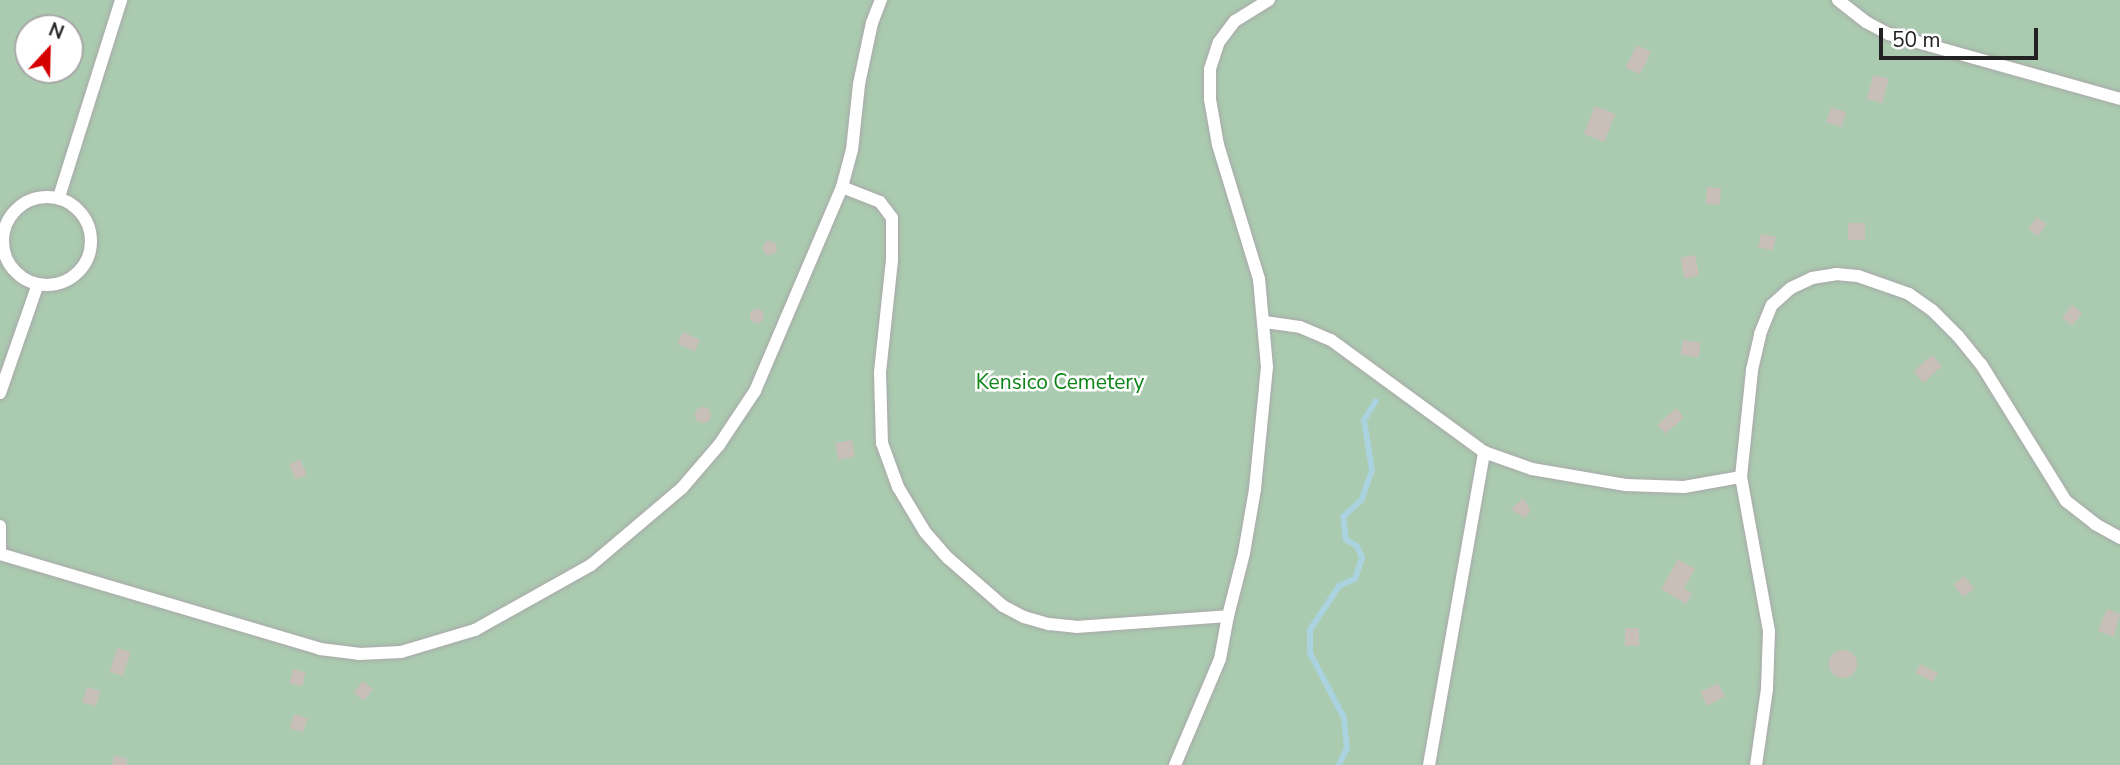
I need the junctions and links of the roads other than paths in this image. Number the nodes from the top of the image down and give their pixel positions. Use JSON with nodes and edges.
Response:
{"nodes":[{"id":1,"x":121,"y":0,"type":"edge"},
{"id":2,"x":881,"y":0,"type":"edge"},
{"id":3,"x":1269,"y":0,"type":"edge"},
{"id":4,"x":1838,"y":0,"type":"edge"},
{"id":5,"x":2120,"y":99,"type":"edge"},
{"id":6,"x":842,"y":187,"type":"junction"},
{"id":7,"x":59,"y":197,"type":"junction"},
{"id":8,"x":38,"y":284,"type":"junction"},
{"id":9,"x":1265,"y":322,"type":"junction"},
{"id":10,"x":0,"y":393,"type":"edge"},
{"id":11,"x":1484,"y":452,"type":"junction"},
{"id":12,"x":1741,"y":477,"type":"junction"},
{"id":13,"x":0,"y":526,"type":"edge"},
{"id":14,"x":2120,"y":538,"type":"edge"},
{"id":15,"x":0,"y":552,"type":"edge"},
{"id":16,"x":1228,"y":616,"type":"junction"},
{"id":17,"x":1175,"y":765,"type":"edge"},
{"id":18,"x":1429,"y":765,"type":"edge"},
{"id":19,"x":1756,"y":765,"type":"edge"}],
"edges":[{"from":1,"to":7,"type":"lane"},
{"from":2,"to":6,"type":"lane"},
{"from":3,"to":9,"type":"lane"},
{"from":4,"to":5,"type":"lane"},
{"from":6,"to":15,"type":"lane"},
{"from":6,"to":16,"type":"lane"},
{"from":7,"to":8,"type":"lane"},
{"from":7,"to":8,"type":"lane"},
{"from":8,"to":10,"type":"lane"},
{"from":9,"to":11,"type":"lane"},
{"from":9,"to":16,"type":"lane"},
{"from":11,"to":12,"type":"lane"},
{"from":11,"to":18,"type":"lane"},
{"from":12,"to":14,"type":"lane"},
{"from":12,"to":19,"type":"lane"},
{"from":13,"to":15,"type":"lane"},
{"from":16,"to":17,"type":"lane"}]}
